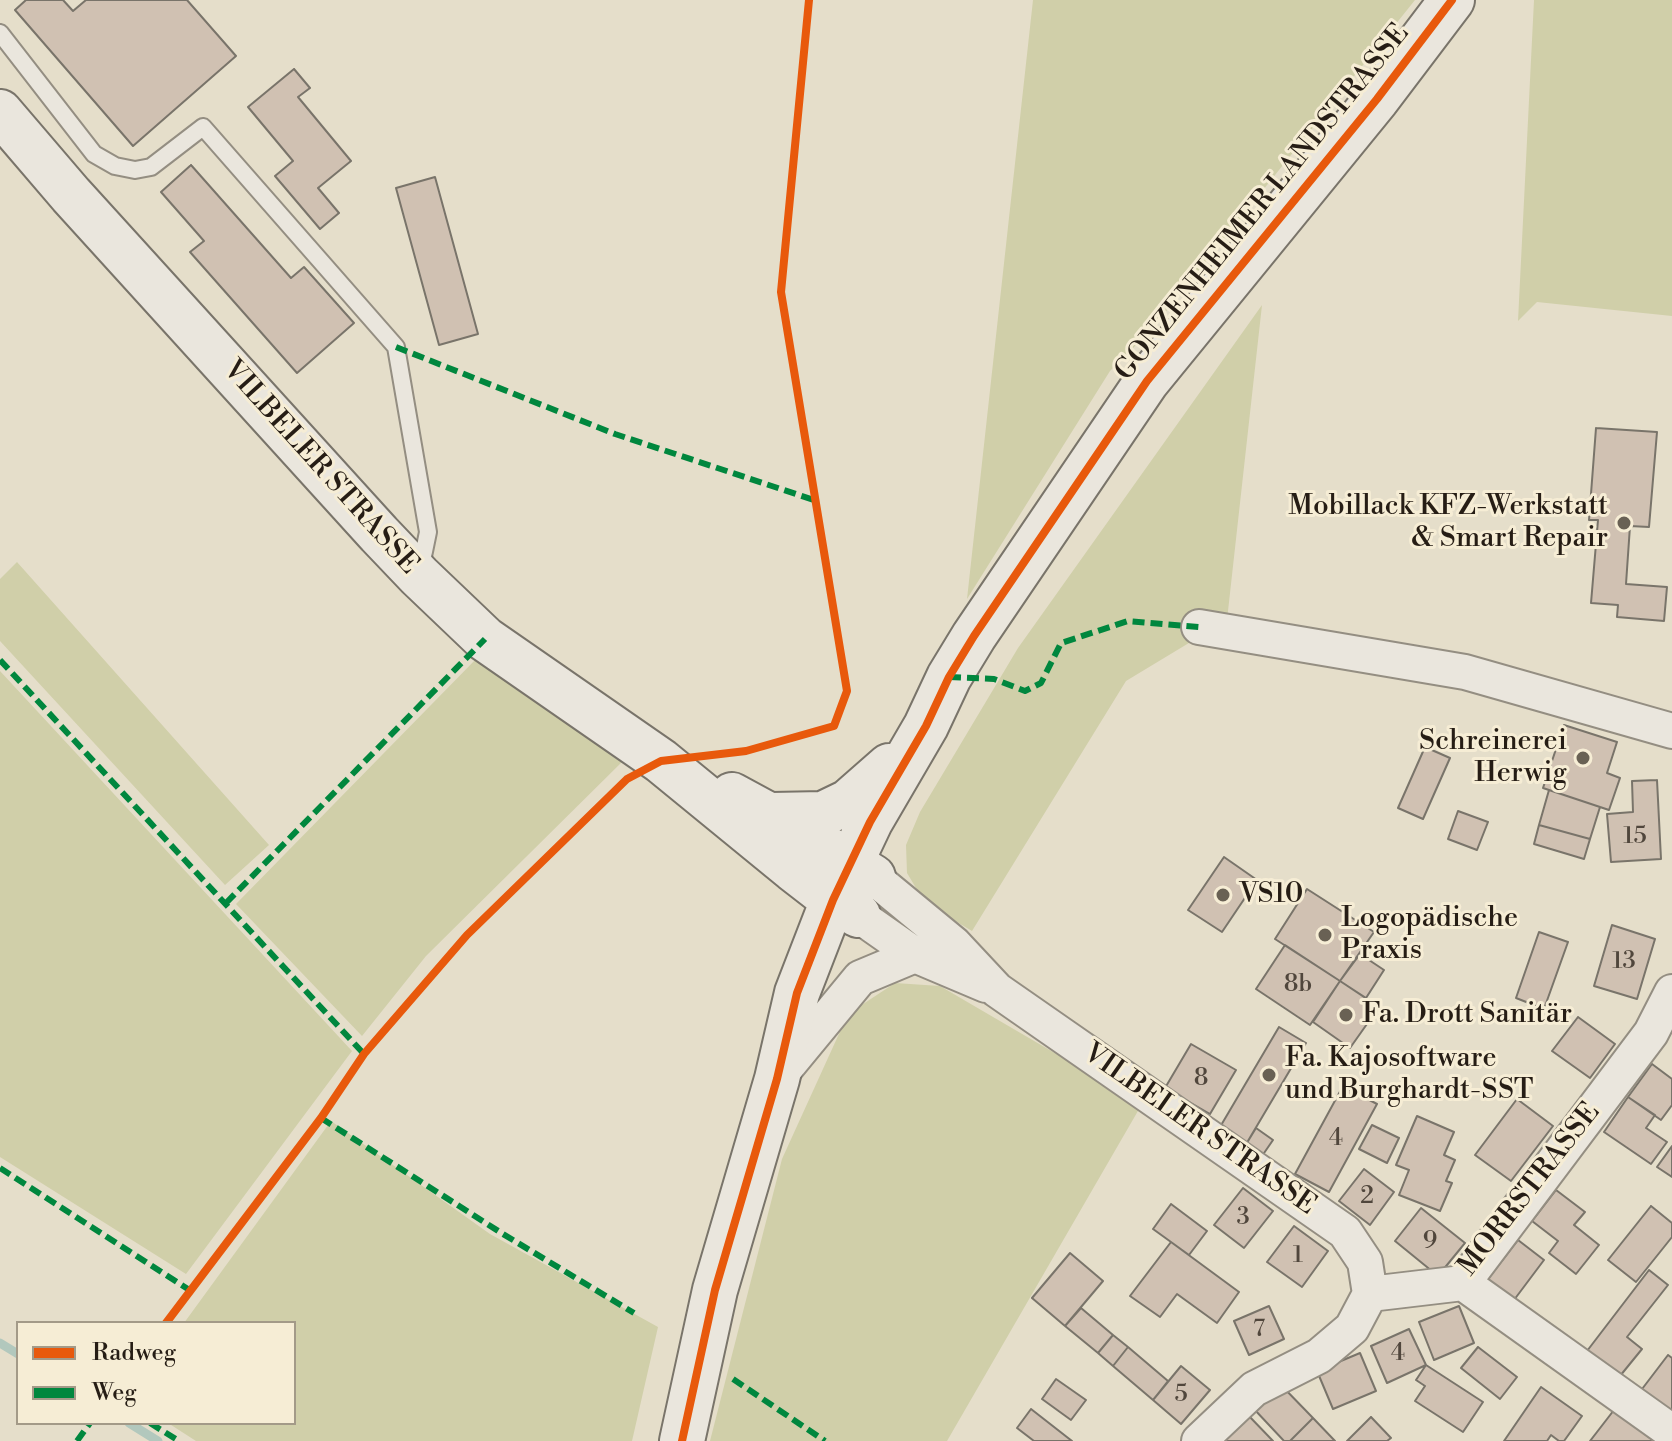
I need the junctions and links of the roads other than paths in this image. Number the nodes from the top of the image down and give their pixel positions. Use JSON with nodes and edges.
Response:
{"nodes":[{"id":1,"x":1452,"y":0,"type":"edge"},
{"id":2,"x":0,"y":33,"type":"edge"},
{"id":3,"x":0,"y":112,"type":"edge"},
{"id":4,"x":419,"y":576,"type":"junction"},
{"id":5,"x":1199,"y":627,"type":"dead end"},
{"id":6,"x":926,"y":726,"type":"junction"},
{"id":7,"x":1672,"y":731,"type":"edge"},
{"id":8,"x":681,"y":778,"type":"junction"},
{"id":9,"x":772,"y":815,"type":"junction"},
{"id":10,"x":854,"y":889,"type":"junction"},
{"id":11,"x":915,"y":955,"type":"junction"},
{"id":12,"x":997,"y":990,"type":"junction"},
{"id":13,"x":1672,"y":992,"type":"edge"},
{"id":14,"x":1662,"y":1041,"type":"edge"},
{"id":15,"x":777,"y":1079,"type":"junction"},
{"id":16,"x":1463,"y":1283,"type":"junction"},
{"id":17,"x":1370,"y":1294,"type":"junction"},
{"id":18,"x":1672,"y":1432,"type":"edge"},
{"id":19,"x":682,"y":1441,"type":"edge"},
{"id":20,"x":1199,"y":1441,"type":"edge"}],
"edges":[{"from":1,"to":6,"type":"street","name":"GONZENHEIMER LANDSTRASSE"},
{"from":2,"to":4,"type":"lane"},
{"from":3,"to":4,"type":"street","name":"VILBELER STRASSE"},
{"from":4,"to":8,"type":"street","name":"VILBELER STRASSE"},
{"from":5,"to":7,"type":"street"},
{"from":6,"to":9,"type":"street"},
{"from":6,"to":10,"type":"street","name":"GONZENHEIMER LANDSTRASSE"},
{"from":8,"to":9,"type":"street","name":"VILBELER STRASSE"},
{"from":8,"to":10,"type":"street","name":"VILBELER STRASSE"},
{"from":9,"to":10,"type":"street","name":"VILBELER STRASSE"},
{"from":10,"to":11,"type":"street","name":"VILBELER STRASSE"},
{"from":10,"to":12,"type":"street","name":"VILBELER STRASSE"},
{"from":10,"to":15,"type":"street","name":"GONZENHEIMER LANDSTRASSE"},
{"from":11,"to":12,"type":"street","name":"VILBELER STRASSE"},
{"from":11,"to":15,"type":"street"},
{"from":12,"to":17,"type":"street","name":"VILBELER STRASSE"},
{"from":13,"to":14,"type":"street","name":"MORRSTRASSE"},
{"from":14,"to":16,"type":"street","name":"MORRSTRASSE"},
{"from":15,"to":19,"type":"street","name":"GONZENHEIMER LANDSTRASSE"},
{"from":16,"to":17,"type":"street","name":"MORRSTRASSE"},
{"from":16,"to":18,"type":"street"},
{"from":17,"to":20,"type":"street"}]}
